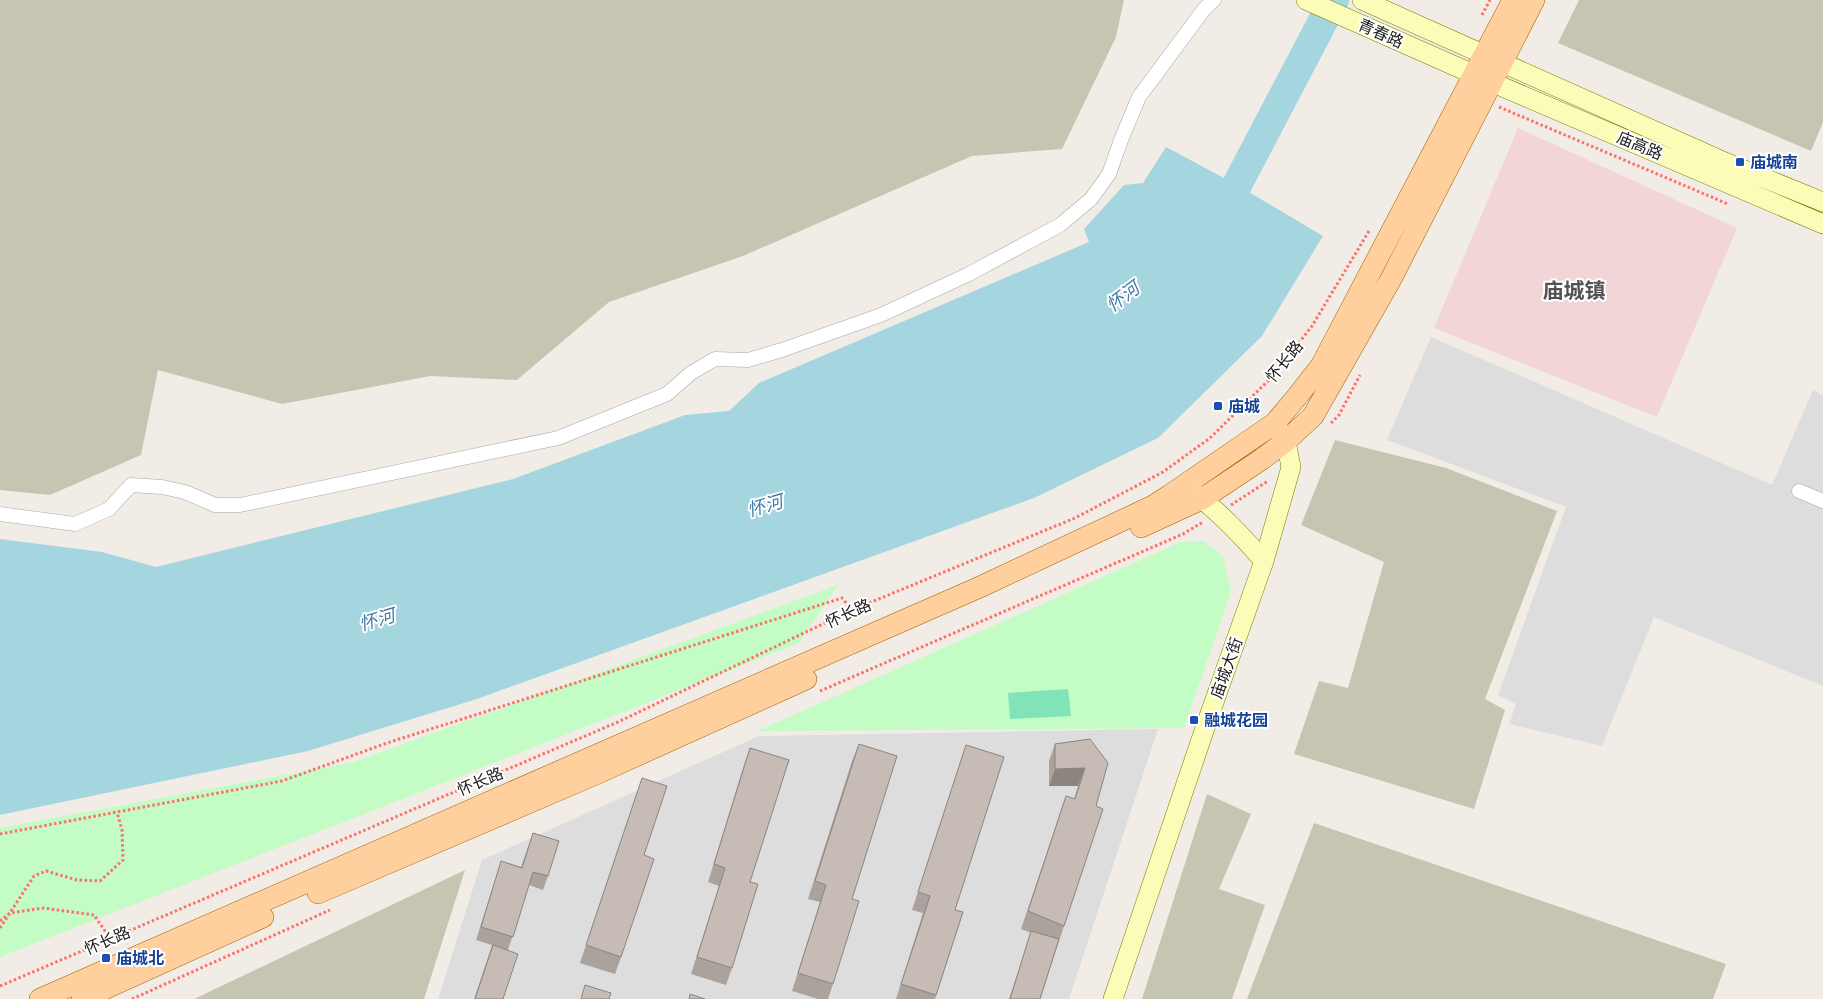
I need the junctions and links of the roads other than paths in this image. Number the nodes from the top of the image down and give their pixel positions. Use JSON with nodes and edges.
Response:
{"nodes":[{"id":1,"x":1214,"y":0,"type":"edge"},
{"id":2,"x":1306,"y":0,"type":"edge"},
{"id":3,"x":1362,"y":0,"type":"edge"},
{"id":4,"x":1513,"y":0,"type":"edge"},
{"id":5,"x":1534,"y":0,"type":"edge"},
{"id":6,"x":1466,"y":47,"type":"joint"},
{"id":7,"x":1493,"y":60,"type":"junction"},
{"id":8,"x":1474,"y":74,"type":"junction"},
{"id":9,"x":1823,"y":202,"type":"edge"},
{"id":10,"x":1823,"y":224,"type":"edge"},
{"id":11,"x":1275,"y":423,"type":"junction"},
{"id":12,"x":1286,"y":441,"type":"junction"},
{"id":13,"x":1184,"y":486,"type":"junction"},
{"id":14,"x":1799,"y":492,"type":"dead end"},
{"id":15,"x":1202,"y":499,"type":"junction"},
{"id":16,"x":1823,"y":501,"type":"edge"},
{"id":17,"x":0,"y":514,"type":"edge"},
{"id":18,"x":1264,"y":560,"type":"junction"},
{"id":19,"x":40,"y":999,"type":"edge"},
{"id":20,"x":82,"y":999,"type":"edge"},
{"id":21,"x":1113,"y":999,"type":"edge"}],
"edges":[{"from":1,"to":17,"type":"street"},
{"from":2,"to":8,"type":"main road","name":"青春路"},
{"from":3,"to":6,"type":"main road","name":"青春路"},
{"from":4,"to":7,"type":"main road","name":"怀长路"},
{"from":5,"to":7,"type":"main road","name":"怀长路"},
{"from":6,"to":7,"type":"main road","name":"庙高路"},
{"from":7,"to":8,"type":"main road","name":"怀长路"},
{"from":7,"to":9,"type":"main road","name":"庙高路"},
{"from":8,"to":10,"type":"main road","name":"庙高路"},
{"from":8,"to":11,"type":"main road","name":"怀长路"},
{"from":8,"to":12,"type":"main road","name":"怀长路"},
{"from":11,"to":12,"type":"main road","name":"庙城大街"},
{"from":11,"to":13,"type":"main road","name":"怀长路"},
{"from":12,"to":15,"type":"main road","name":"怀长路"},
{"from":12,"to":18,"type":"main road","name":"庙城大街"},
{"from":13,"to":15,"type":"main road"},
{"from":13,"to":19,"type":"main road","name":"怀长路"},
{"from":14,"to":16,"type":"street"},
{"from":15,"to":18,"type":"main road"},
{"from":15,"to":20,"type":"main road","name":"怀长路"},
{"from":18,"to":21,"type":"main road","name":"庙城大街"}]}
